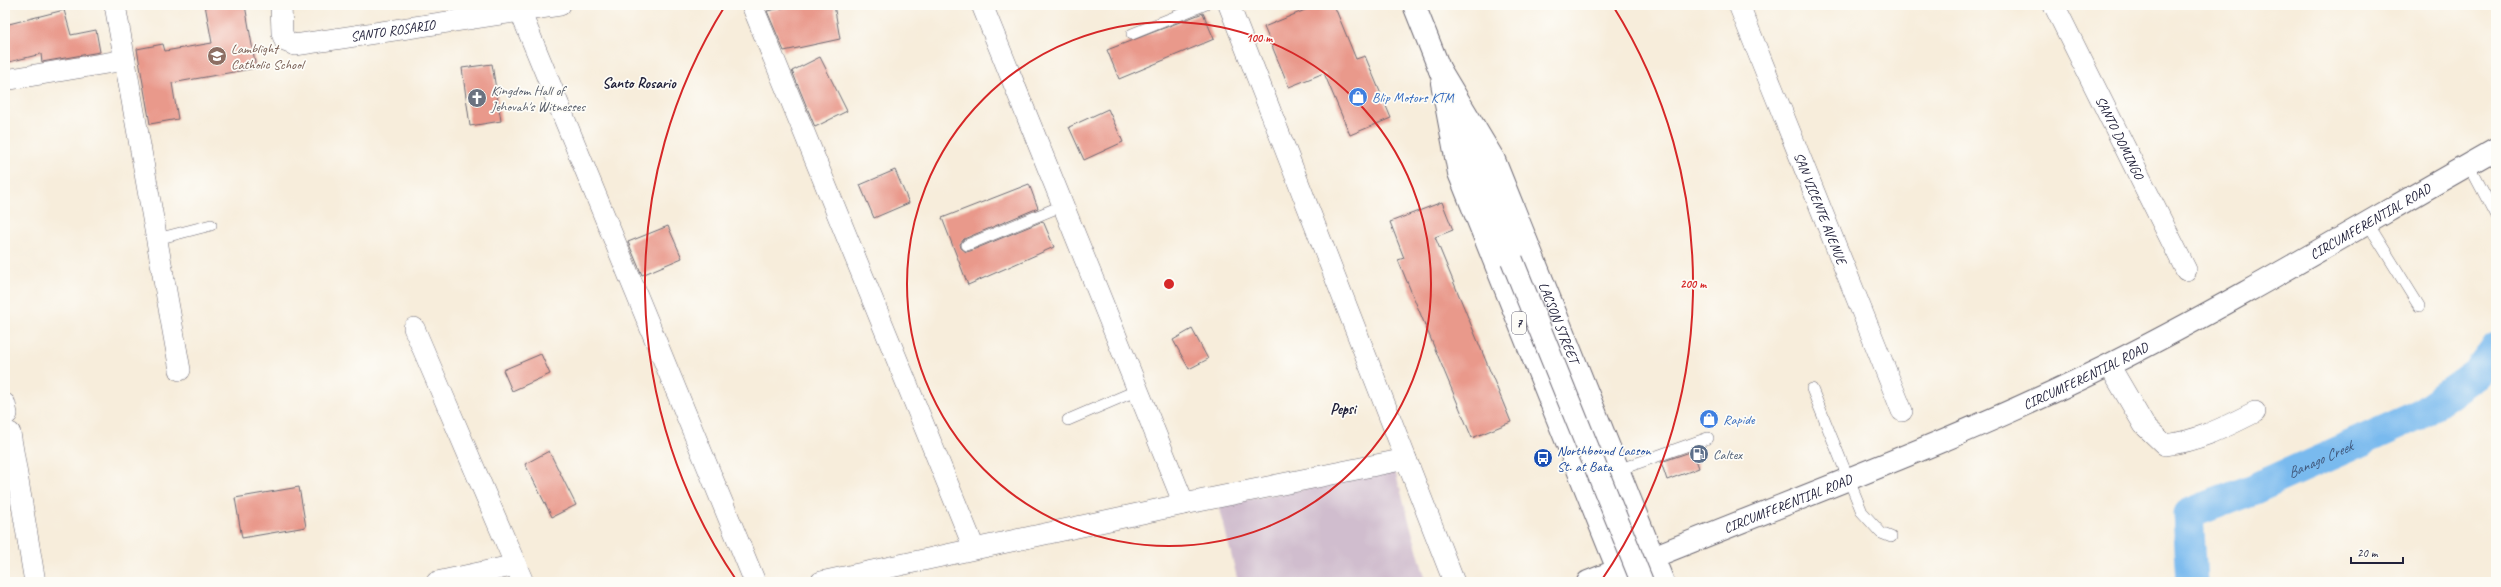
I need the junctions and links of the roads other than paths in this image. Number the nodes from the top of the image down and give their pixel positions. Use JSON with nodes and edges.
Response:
{"nodes":[{"id":1,"x":115,"y":5,"type":"edge"},
{"id":2,"x":281,"y":5,"type":"edge"},
{"id":3,"x":560,"y":5,"type":"edge"},
{"id":4,"x":752,"y":5,"type":"edge"},
{"id":5,"x":982,"y":5,"type":"edge"},
{"id":6,"x":1204,"y":5,"type":"edge"},
{"id":7,"x":1229,"y":5,"type":"edge"},
{"id":8,"x":1414,"y":5,"type":"edge"},
{"id":9,"x":1739,"y":5,"type":"edge"},
{"id":10,"x":2054,"y":5,"type":"edge"},
{"id":11,"x":520,"y":11,"type":"junction"},
{"id":12,"x":1132,"y":34,"type":"dead end"},
{"id":13,"x":125,"y":60,"type":"junction"},
{"id":14,"x":1440,"y":70,"type":"junction"},
{"id":15,"x":5,"y":80,"type":"edge"},
{"id":16,"x":2496,"y":149,"type":"edge"},
{"id":17,"x":2468,"y":165,"type":"junction"},
{"id":18,"x":1064,"y":205,"type":"junction"},
{"id":19,"x":2496,"y":216,"type":"edge"},
{"id":20,"x":2367,"y":222,"type":"junction"},
{"id":21,"x":211,"y":225,"type":"dead end"},
{"id":22,"x":157,"y":239,"type":"junction"},
{"id":23,"x":968,"y":245,"type":"dead end"},
{"id":24,"x":2186,"y":270,"type":"dead end"},
{"id":25,"x":2419,"y":306,"type":"dead end"},
{"id":26,"x":414,"y":328,"type":"dead end"},
{"id":27,"x":2109,"y":365,"type":"junction"},
{"id":28,"x":180,"y":370,"type":"dead end"},
{"id":29,"x":1812,"y":389,"type":"dead end"},
{"id":30,"x":1138,"y":390,"type":"junction"},
{"id":31,"x":1902,"y":411,"type":"dead end"},
{"id":32,"x":2255,"y":412,"type":"dead end"},
{"id":33,"x":7,"y":417,"type":"edge"},
{"id":34,"x":1068,"y":420,"type":"dead end"},
{"id":35,"x":1708,"y":438,"type":"dead end"},
{"id":36,"x":1406,"y":459,"type":"junction"},
{"id":37,"x":1618,"y":470,"type":"junction"},
{"id":38,"x":1847,"y":478,"type":"junction"},
{"id":39,"x":1184,"y":504,"type":"junction"},
{"id":40,"x":1891,"y":537,"type":"dead end"},
{"id":41,"x":974,"y":548,"type":"junction"},
{"id":42,"x":1653,"y":557,"type":"junction"},
{"id":43,"x":519,"y":574,"type":"edge"},
{"id":44,"x":1620,"y":576,"type":"edge"},
{"id":45,"x":35,"y":582,"type":"edge"},
{"id":46,"x":437,"y":582,"type":"edge"},
{"id":47,"x":754,"y":582,"type":"edge"},
{"id":48,"x":821,"y":582,"type":"edge"},
{"id":49,"x":1454,"y":582,"type":"edge"},
{"id":50,"x":1588,"y":582,"type":"edge"},
{"id":51,"x":1642,"y":582,"type":"edge"},
{"id":52,"x":1663,"y":582,"type":"edge"}],
"edges":[{"from":1,"to":13,"type":"street"},
{"from":2,"to":11,"type":"street","name":"SANTO ROSARIO"},
{"from":3,"to":11,"type":"street","name":"SANTO ROSARIO"},
{"from":4,"to":41,"type":"street"},
{"from":5,"to":18,"type":"street"},
{"from":6,"to":12,"type":"lane"},
{"from":7,"to":36,"type":"street"},
{"from":8,"to":14,"type":"main road","name":"LACSON STREET","number":"7"},
{"from":9,"to":31,"type":"street","name":"SAN VICENTE AVENUE"},
{"from":10,"to":24,"type":"street","name":"SANTO DOMINGO"},
{"from":11,"to":47,"type":"street"},
{"from":13,"to":15,"type":"street"},
{"from":13,"to":22,"type":"street"},
{"from":14,"to":37,"type":"main road","name":"LACSON STREET","number":"7"},
{"from":14,"to":44,"type":"main road","name":"LACSON STREET","number":"7"},
{"from":14,"to":51,"type":"main road","name":"LACSON STREET","number":"7","bridge":true},
{"from":16,"to":17,"type":"main road","name":"CIRCUMFERENTIAL ROAD"},
{"from":17,"to":19,"type":"lane"},
{"from":17,"to":20,"type":"main road","name":"CIRCUMFERENTIAL ROAD"},
{"from":18,"to":23,"type":"lane"},
{"from":18,"to":30,"type":"street"},
{"from":20,"to":25,"type":"lane"},
{"from":20,"to":27,"type":"main road","name":"CIRCUMFERENTIAL ROAD"},
{"from":21,"to":22,"type":"lane"},
{"from":22,"to":28,"type":"street"},
{"from":26,"to":43,"type":"street"},
{"from":27,"to":32,"type":"street"},
{"from":27,"to":38,"type":"main road","name":"CIRCUMFERENTIAL ROAD"},
{"from":29,"to":38,"type":"lane"},
{"from":30,"to":34,"type":"lane"},
{"from":30,"to":39,"type":"street"},
{"from":33,"to":45,"type":"street"},
{"from":35,"to":37,"type":"lane"},
{"from":36,"to":39,"type":"street"},
{"from":36,"to":49,"type":"street"},
{"from":37,"to":42,"type":"main road","name":"LACSON STREET","number":"7"},
{"from":38,"to":40,"type":"lane"},
{"from":38,"to":42,"type":"main road","name":"CIRCUMFERENTIAL ROAD"},
{"from":39,"to":41,"type":"street"},
{"from":41,"to":48,"type":"street"},
{"from":42,"to":44,"type":"main road","name":"CIRCUMFERENTIAL ROAD"},
{"from":42,"to":52,"type":"main road","name":"LACSON STREET","number":"7"},
{"from":43,"to":46,"type":"street"},
{"from":44,"to":50,"type":"main road","name":"CIRCUMFERENTIAL ROAD"}]}
